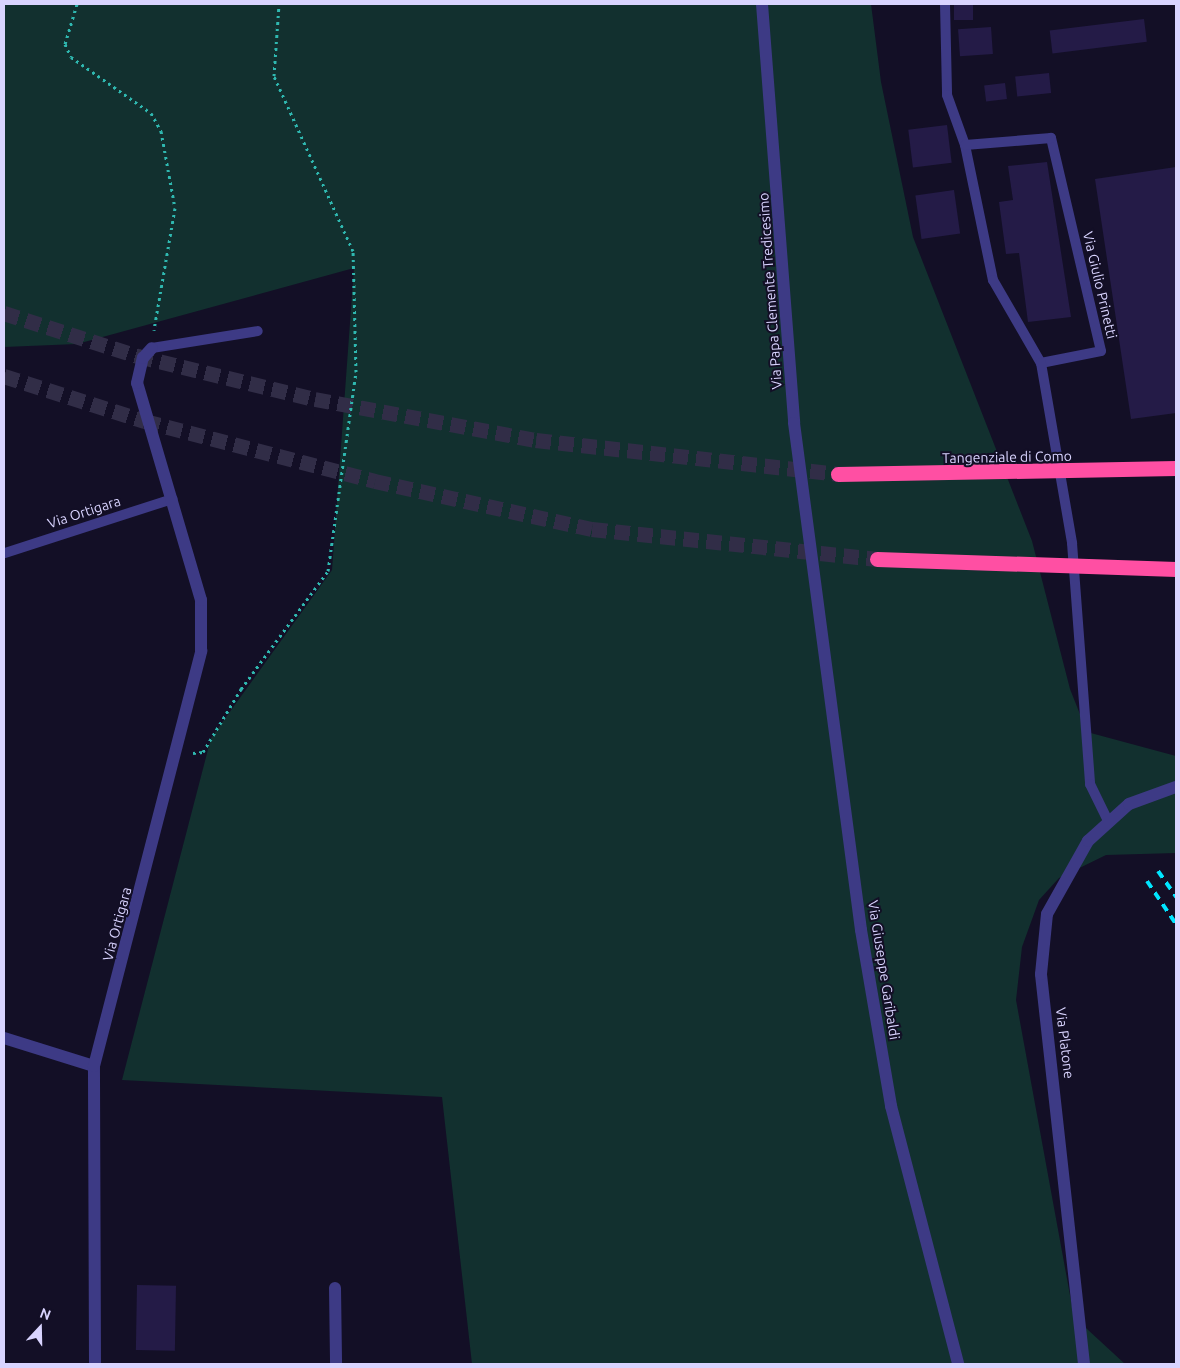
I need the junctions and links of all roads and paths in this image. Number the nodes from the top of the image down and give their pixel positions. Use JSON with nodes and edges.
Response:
{"nodes":[{"id":1,"x":77,"y":4,"type":"edge"},
{"id":2,"x":279,"y":4,"type":"edge"},
{"id":3,"x":762,"y":4,"type":"edge"},
{"id":4,"x":945,"y":4,"type":"edge"},
{"id":5,"x":965,"y":145,"type":"junction"},
{"id":6,"x":258,"y":331,"type":"dead end"},
{"id":7,"x":152,"y":348,"type":"junction"},
{"id":8,"x":1041,"y":363,"type":"junction"},
{"id":9,"x":1176,"y":468,"type":"edge"},
{"id":10,"x":838,"y":474,"type":"tunnel mouth"},
{"id":11,"x":172,"y":498,"type":"junction"},
{"id":12,"x":5,"y":554,"type":"dead end"},
{"id":13,"x":878,"y":559,"type":"tunnel mouth"},
{"id":14,"x":1176,"y":569,"type":"edge"},
{"id":15,"x":818,"y":575,"type":"joint"},
{"id":16,"x":178,"y":750,"type":"junction"},
{"id":17,"x":1176,"y":787,"type":"edge"},
{"id":18,"x":1109,"y":823,"type":"junction"},
{"id":19,"x":4,"y":1038,"type":"edge"},
{"id":20,"x":94,"y":1066,"type":"junction"},
{"id":21,"x":335,"y":1288,"type":"dead end"},
{"id":22,"x":95,"y":1364,"type":"edge"},
{"id":23,"x":336,"y":1364,"type":"edge"},
{"id":24,"x":958,"y":1364,"type":"edge"},
{"id":25,"x":1084,"y":1364,"type":"edge"}],
"edges":[{"from":1,"to":7,"type":"path"},
{"from":2,"to":16,"type":"path"},
{"from":3,"to":15,"type":"street","name":"Via Papa Clemente Tredicesimo"},
{"from":4,"to":5,"type":"lane"},
{"from":5,"to":8,"type":"lane"},
{"from":5,"to":8,"type":"lane","name":"Via Giulio Prinetti"},
{"from":6,"to":7,"type":"lane"},
{"from":7,"to":11,"type":"street","name":"Via Ortigara"},
{"from":8,"to":18,"type":"lane"},
{"from":9,"to":10,"type":"highway","name":"Tangenziale di Como"},
{"from":11,"to":12,"type":"lane","name":"Via Ortigara"},
{"from":11,"to":16,"type":"street","name":"Via Ortigara"},
{"from":13,"to":14,"type":"highway"},
{"from":15,"to":24,"type":"street","name":"Via Giuseppe Garibaldi"},
{"from":16,"to":20,"type":"street","name":"Via Ortigara"},
{"from":17,"to":18,"type":"street","name":"Via Platone"},
{"from":18,"to":25,"type":"street","name":"Via Platone"},
{"from":19,"to":20,"type":"street"},
{"from":20,"to":22,"type":"street","name":"Via Ortigara"},
{"from":21,"to":23,"type":"street"}]}
